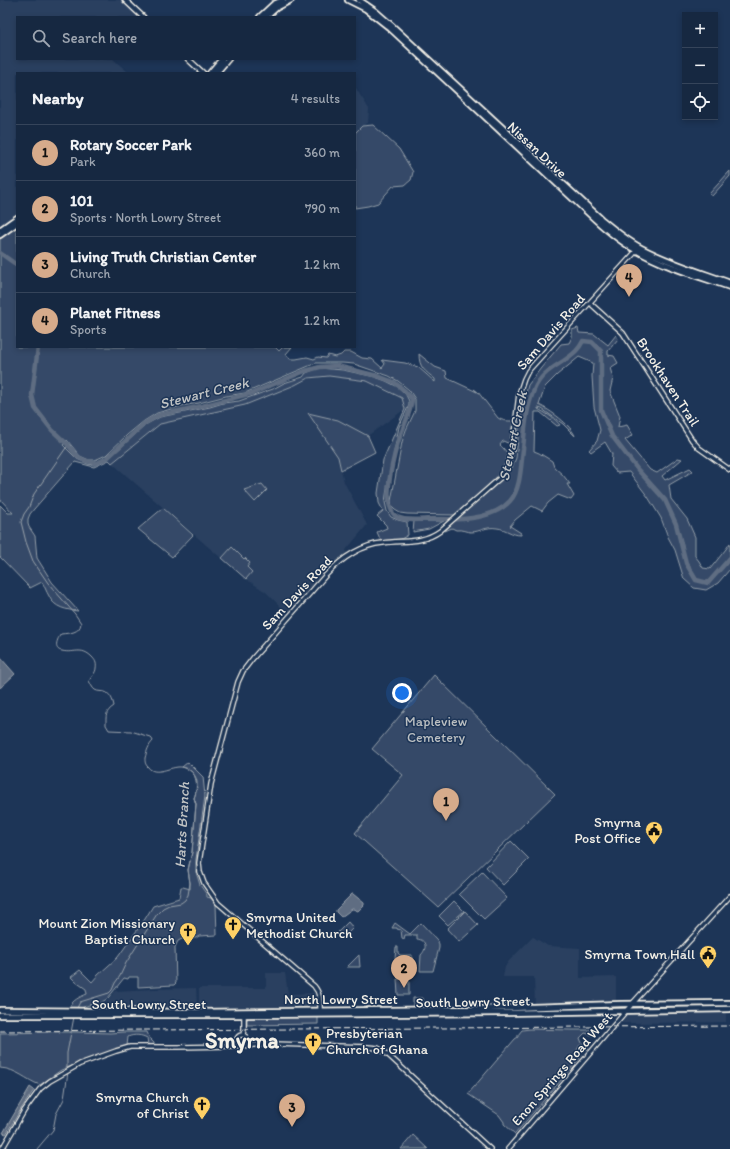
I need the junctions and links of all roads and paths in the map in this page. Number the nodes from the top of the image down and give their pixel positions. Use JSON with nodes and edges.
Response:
{"nodes":[{"id":1,"x":125,"y":0,"type":"edge"},
{"id":2,"x":283,"y":0,"type":"edge"},
{"id":3,"x":291,"y":0,"type":"edge"},
{"id":4,"x":348,"y":0,"type":"edge"},
{"id":5,"x":359,"y":0,"type":"edge"},
{"id":6,"x":142,"y":16,"type":"edge"},
{"id":7,"x":261,"y":16,"type":"edge"},
{"id":8,"x":267,"y":16,"type":"edge"},
{"id":9,"x":189,"y":60,"type":"edge"},
{"id":10,"x":221,"y":60,"type":"edge"},
{"id":11,"x":227,"y":60,"type":"edge"},
{"id":12,"x":202,"y":72,"type":"edge"},
{"id":13,"x":211,"y":72,"type":"edge"},
{"id":14,"x":217,"y":72,"type":"edge"},
{"id":15,"x":16,"y":219,"type":"edge"},
{"id":16,"x":16,"y":224,"type":"edge"},
{"id":17,"x":0,"y":230,"type":"edge"},
{"id":18,"x":0,"y":235,"type":"edge"},
{"id":19,"x":638,"y":249,"type":"junction"},
{"id":20,"x":730,"y":283,"type":"edge"},
{"id":21,"x":730,"y":287,"type":"edge"},
{"id":22,"x":590,"y":302,"type":"junction"},
{"id":23,"x":730,"y":470,"type":"edge"},
{"id":24,"x":730,"y":896,"type":"edge"},
{"id":25,"x":689,"y":1003,"type":"junction"},
{"id":26,"x":730,"y":1003,"type":"edge"},
{"id":27,"x":632,"y":1004,"type":"junction"},
{"id":28,"x":688,"y":1009,"type":"junction"},
{"id":29,"x":730,"y":1009,"type":"edge"},
{"id":30,"x":0,"y":1010,"type":"edge"},
{"id":31,"x":627,"y":1010,"type":"junction"},
{"id":32,"x":320,"y":1012,"type":"junction"},
{"id":33,"x":70,"y":1013,"type":"junction"},
{"id":34,"x":244,"y":1013,"type":"junction"},
{"id":35,"x":0,"y":1015,"type":"edge"},
{"id":36,"x":243,"y":1035,"type":"junction"},
{"id":37,"x":247,"y":1039,"type":"junction"},
{"id":38,"x":237,"y":1040,"type":"junction"},
{"id":39,"x":242,"y":1045,"type":"junction"},
{"id":40,"x":254,"y":1045,"type":"junction"},
{"id":41,"x":230,"y":1046,"type":"junction"},
{"id":42,"x":2,"y":1149,"type":"edge"},
{"id":43,"x":490,"y":1149,"type":"edge"},
{"id":44,"x":508,"y":1149,"type":"edge"}],
"edges":[{"from":1,"to":6,"type":"main road"},
{"from":2,"to":7,"type":"main road"},
{"from":3,"to":8,"type":"main road"},
{"from":4,"to":19,"type":"main road","name":"Nissan Drive"},
{"from":5,"to":19,"type":"main road","name":"Nissan Drive"},
{"from":9,"to":12,"type":"main road"},
{"from":10,"to":13,"type":"main road"},
{"from":11,"to":14,"type":"main road"},
{"from":15,"to":17,"type":"main road"},
{"from":16,"to":18,"type":"main road"},
{"from":19,"to":20,"type":"main road","name":"Nissan Drive"},
{"from":19,"to":21,"type":"main road","name":"Nissan Drive"},
{"from":19,"to":22,"type":"street","name":"Sam Davis Road"},
{"from":22,"to":23,"type":"street","name":"Brookhaven Trail"},
{"from":22,"to":32,"type":"street","name":"Sam Davis Road"},
{"from":24,"to":27,"type":"street","name":"Enon Springs Road West"},
{"from":25,"to":26,"type":"main road","name":"North Lowry Street"},
{"from":25,"to":27,"type":"main road","name":"North Lowry Street"},
{"from":25,"to":28,"type":"main road"},
{"from":27,"to":31,"type":"street","name":"Enon Springs Road West"},
{"from":27,"to":32,"type":"main road","name":"North Lowry Street"},
{"from":28,"to":29,"type":"main road","name":"South Lowry Street"},
{"from":28,"to":31,"type":"main road","name":"South Lowry Street"},
{"from":30,"to":33,"type":"main road"},
{"from":31,"to":32,"type":"main road","name":"South Lowry Street"},
{"from":31,"to":44,"type":"street","name":"Enon Springs Road West"},
{"from":32,"to":34,"type":"main road","name":"South Lowry Street"},
{"from":33,"to":34,"type":"main road","name":"South Lowry Street"},
{"from":33,"to":35,"type":"main road","name":"South Lowry Street"},
{"from":34,"to":36,"type":"street"},
{"from":36,"to":37,"type":"street"},
{"from":36,"to":38,"type":"street"},
{"from":37,"to":39,"type":"street"},
{"from":37,"to":40,"type":"street"},
{"from":38,"to":39,"type":"street"},
{"from":38,"to":41,"type":"street"},
{"from":39,"to":40,"type":"street"},
{"from":39,"to":41,"type":"street"},
{"from":40,"to":43,"type":"street"},
{"from":41,"to":42,"type":"street"}]}
